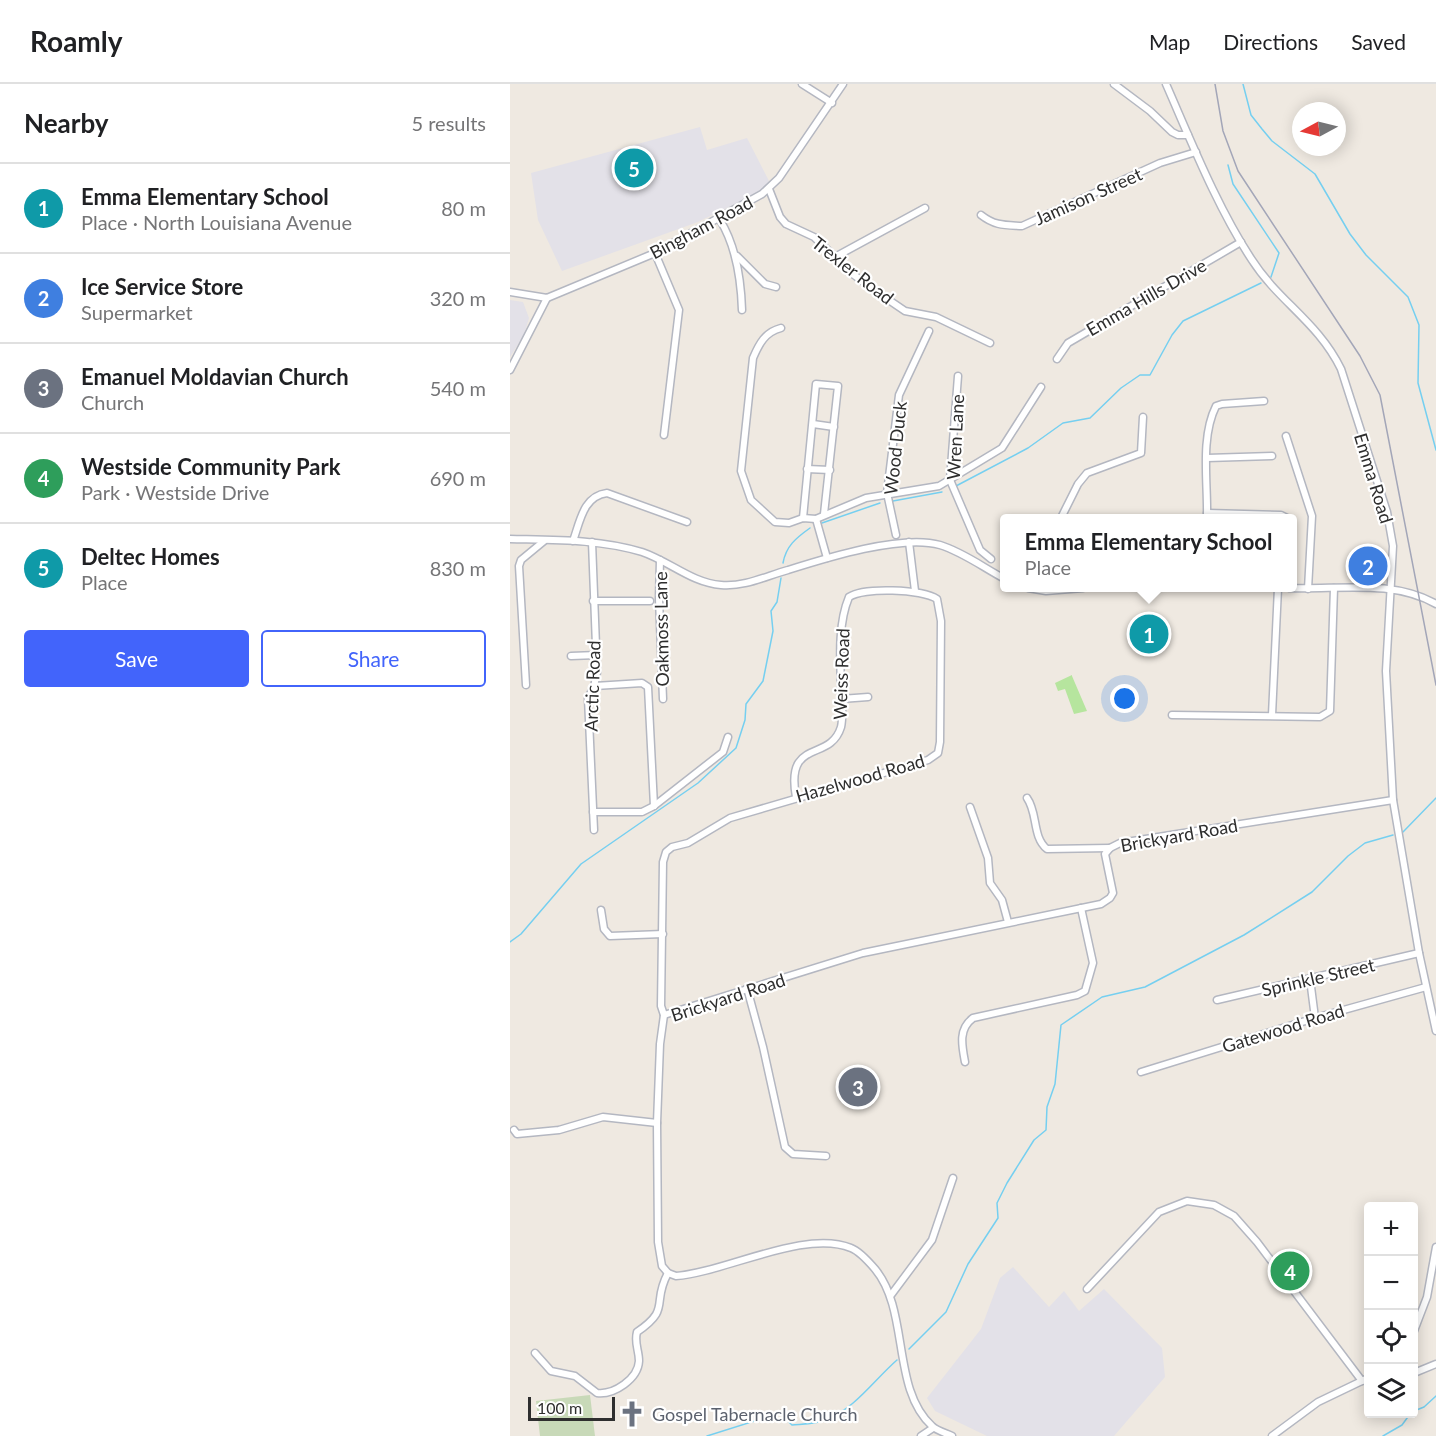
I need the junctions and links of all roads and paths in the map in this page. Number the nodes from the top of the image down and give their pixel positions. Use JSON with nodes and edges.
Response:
{"nodes":[{"id":1,"x":802,"y":84,"type":"edge"},
{"id":2,"x":843,"y":84,"type":"edge"},
{"id":3,"x":1114,"y":84,"type":"edge"},
{"id":4,"x":1166,"y":84,"type":"edge"},
{"id":5,"x":832,"y":103,"type":"junction"},
{"id":6,"x":1188,"y":135,"type":"junction"},
{"id":7,"x":1196,"y":152,"type":"junction"},
{"id":8,"x":769,"y":189,"type":"junction"},
{"id":9,"x":925,"y":208,"type":"dead end"},
{"id":10,"x":981,"y":214,"type":"dead end"},
{"id":11,"x":720,"y":220,"type":"junction"},
{"id":12,"x":1241,"y":242,"type":"junction"},
{"id":13,"x":655,"y":253,"type":"junction"},
{"id":14,"x":737,"y":256,"type":"junction"},
{"id":15,"x":835,"y":257,"type":"junction"},
{"id":16,"x":776,"y":287,"type":"dead end"},
{"id":17,"x":510,"y":292,"type":"edge"},
{"id":18,"x":547,"y":298,"type":"junction"},
{"id":19,"x":742,"y":310,"type":"dead end"},
{"id":20,"x":781,"y":328,"type":"dead end"},
{"id":21,"x":930,"y":331,"type":"dead end"},
{"id":22,"x":990,"y":343,"type":"dead end"},
{"id":23,"x":1057,"y":359,"type":"dead end"},
{"id":24,"x":510,"y":370,"type":"edge"},
{"id":25,"x":958,"y":376,"type":"dead end"},
{"id":26,"x":1041,"y":387,"type":"dead end"},
{"id":27,"x":1264,"y":402,"type":"dead end"},
{"id":28,"x":1143,"y":417,"type":"dead end"},
{"id":29,"x":813,"y":424,"type":"junction"},
{"id":30,"x":834,"y":427,"type":"junction"},
{"id":31,"x":664,"y":435,"type":"dead end"},
{"id":32,"x":1286,"y":436,"type":"dead end"},
{"id":33,"x":1272,"y":456,"type":"dead end"},
{"id":34,"x":1207,"y":458,"type":"junction"},
{"id":35,"x":807,"y":469,"type":"junction"},
{"id":36,"x":830,"y":470,"type":"junction"},
{"id":37,"x":950,"y":480,"type":"junction"},
{"id":38,"x":888,"y":493,"type":"junction"},
{"id":39,"x":824,"y":514,"type":"junction"},
{"id":40,"x":1063,"y":514,"type":"edge"},
{"id":41,"x":1207,"y":514,"type":"edge"},
{"id":42,"x":803,"y":518,"type":"junction"},
{"id":43,"x":816,"y":519,"type":"junction"},
{"id":44,"x":687,"y":522,"type":"dead end"},
{"id":45,"x":896,"y":535,"type":"dead end"},
{"id":46,"x":510,"y":539,"type":"edge"},
{"id":47,"x":544,"y":540,"type":"junction"},
{"id":48,"x":573,"y":542,"type":"junction"},
{"id":49,"x":592,"y":542,"type":"junction"},
{"id":50,"x":909,"y":542,"type":"junction"},
{"id":51,"x":827,"y":558,"type":"junction"},
{"id":52,"x":991,"y":559,"type":"dead end"},
{"id":53,"x":660,"y":560,"type":"junction"},
{"id":54,"x":1000,"y":576,"type":"edge"},
{"id":55,"x":1297,"y":588,"type":"edge"},
{"id":56,"x":1308,"y":588,"type":"junction"},
{"id":57,"x":1334,"y":588,"type":"junction"},
{"id":58,"x":1391,"y":588,"type":"junction"},
{"id":59,"x":915,"y":591,"type":"junction"},
{"id":60,"x":1278,"y":592,"type":"edge"},
{"id":61,"x":593,"y":601,"type":"junction"},
{"id":62,"x":650,"y":601,"type":"dead end"},
{"id":63,"x":1436,"y":604,"type":"edge"},
{"id":64,"x":597,"y":655,"type":"junction"},
{"id":65,"x":571,"y":656,"type":"dead end"},
{"id":66,"x":526,"y":685,"type":"dead end"},
{"id":67,"x":594,"y":686,"type":"junction"},
{"id":68,"x":868,"y":697,"type":"dead end"},
{"id":69,"x":663,"y":699,"type":"dead end"},
{"id":70,"x":841,"y":699,"type":"junction"},
{"id":71,"x":1172,"y":715,"type":"dead end"},
{"id":72,"x":1272,"y":715,"type":"junction"},
{"id":73,"x":728,"y":736,"type":"dead end"},
{"id":74,"x":796,"y":797,"type":"junction"},
{"id":75,"x":1027,"y":798,"type":"dead end"},
{"id":76,"x":1393,"y":800,"type":"junction"},
{"id":77,"x":654,"y":806,"type":"junction"},
{"id":78,"x":970,"y":807,"type":"dead end"},
{"id":79,"x":593,"y":812,"type":"junction"},
{"id":80,"x":594,"y":830,"type":"dead end"},
{"id":81,"x":1110,"y":848,"type":"junction"},
{"id":82,"x":1082,"y":908,"type":"junction"},
{"id":83,"x":601,"y":910,"type":"dead end"},
{"id":84,"x":1008,"y":922,"type":"junction"},
{"id":85,"x":663,"y":934,"type":"junction"},
{"id":86,"x":1419,"y":952,"type":"junction"},
{"id":87,"x":1310,"y":979,"type":"junction"},
{"id":88,"x":747,"y":987,"type":"junction"},
{"id":89,"x":1426,"y":987,"type":"junction"},
{"id":90,"x":1217,"y":1000,"type":"dead end"},
{"id":91,"x":664,"y":1015,"type":"junction"},
{"id":92,"x":1315,"y":1018,"type":"junction"},
{"id":93,"x":1436,"y":1031,"type":"edge"},
{"id":94,"x":965,"y":1062,"type":"dead end"},
{"id":95,"x":1141,"y":1072,"type":"dead end"},
{"id":96,"x":657,"y":1123,"type":"junction"},
{"id":97,"x":514,"y":1131,"type":"dead end"},
{"id":98,"x":826,"y":1156,"type":"dead end"},
{"id":99,"x":953,"y":1179,"type":"dead end"},
{"id":100,"x":1436,"y":1247,"type":"edge"},
{"id":101,"x":668,"y":1273,"type":"junction"},
{"id":102,"x":1087,"y":1289,"type":"dead end"},
{"id":103,"x":891,"y":1295,"type":"junction"},
{"id":104,"x":1418,"y":1319,"type":"edge"},
{"id":105,"x":535,"y":1353,"type":"dead end"},
{"id":106,"x":1436,"y":1364,"type":"edge"},
{"id":107,"x":1418,"y":1371,"type":"edge"},
{"id":108,"x":1364,"y":1378,"type":"edge"},
{"id":109,"x":1364,"y":1380,"type":"edge"},
{"id":110,"x":933,"y":1428,"type":"junction"},
{"id":111,"x":921,"y":1436,"type":"edge"},
{"id":112,"x":952,"y":1436,"type":"edge"},
{"id":113,"x":1272,"y":1436,"type":"edge"}],
"edges":[{"from":1,"to":5,"type":"street"},
{"from":2,"to":5,"type":"street","name":"Bingham Road"},
{"from":3,"to":6,"type":"street"},
{"from":4,"to":6,"type":"street","name":"Emma Road"},
{"from":5,"to":8,"type":"street","name":"Bingham Road"},
{"from":6,"to":7,"type":"street","name":"Emma Road"},
{"from":7,"to":10,"type":"street","name":"Jamison Street"},
{"from":7,"to":12,"type":"street","name":"Emma Road"},
{"from":8,"to":11,"type":"street","name":"Bingham Road"},
{"from":8,"to":15,"type":"street","name":"Trexler Road"},
{"from":9,"to":15,"type":"street"},
{"from":11,"to":13,"type":"street","name":"Bingham Road"},
{"from":11,"to":14,"type":"street"},
{"from":12,"to":23,"type":"street","name":"Emma Hills Drive"},
{"from":12,"to":58,"type":"street","name":"Emma Road"},
{"from":13,"to":18,"type":"street","name":"Bingham Road"},
{"from":13,"to":31,"type":"street"},
{"from":14,"to":16,"type":"street"},
{"from":14,"to":19,"type":"street"},
{"from":15,"to":22,"type":"street","name":"Trexler Road"},
{"from":17,"to":18,"type":"street"},
{"from":18,"to":24,"type":"street"},
{"from":20,"to":42,"type":"street"},
{"from":21,"to":38,"type":"street","name":"Wood Duck"},
{"from":25,"to":37,"type":"street","name":"Wren Lane"},
{"from":26,"to":37,"type":"street"},
{"from":27,"to":34,"type":"street"},
{"from":28,"to":40,"type":"street"},
{"from":29,"to":30,"type":"street"},
{"from":29,"to":30,"type":"street"},
{"from":29,"to":35,"type":"street"},
{"from":30,"to":36,"type":"street"},
{"from":32,"to":56,"type":"street"},
{"from":33,"to":34,"type":"street"},
{"from":34,"to":41,"type":"street"},
{"from":35,"to":36,"type":"street"},
{"from":35,"to":42,"type":"street"},
{"from":36,"to":39,"type":"street"},
{"from":37,"to":38,"type":"street"},
{"from":37,"to":52,"type":"street","name":"Wren Lane"},
{"from":38,"to":39,"type":"street"},
{"from":38,"to":45,"type":"street","name":"Wood Duck"},
{"from":39,"to":43,"type":"street"},
{"from":42,"to":43,"type":"street"},
{"from":43,"to":51,"type":"street"},
{"from":44,"to":48,"type":"street"},
{"from":46,"to":47,"type":"street"},
{"from":47,"to":48,"type":"street"},
{"from":47,"to":66,"type":"street"},
{"from":48,"to":49,"type":"street"},
{"from":49,"to":53,"type":"street"},
{"from":49,"to":61,"type":"street","name":"Arctic Road"},
{"from":50,"to":51,"type":"street"},
{"from":50,"to":54,"type":"street"},
{"from":50,"to":59,"type":"street"},
{"from":51,"to":53,"type":"street"},
{"from":53,"to":69,"type":"street","name":"Oakmoss Lane"},
{"from":55,"to":56,"type":"street"},
{"from":56,"to":57,"type":"street"},
{"from":57,"to":58,"type":"street"},
{"from":57,"to":72,"type":"street"},
{"from":58,"to":63,"type":"street"},
{"from":58,"to":76,"type":"street","name":"Emma Road"},
{"from":59,"to":70,"type":"street","name":"Weiss Road"},
{"from":59,"to":74,"type":"street","name":"Hazelwood Road"},
{"from":60,"to":72,"type":"street"},
{"from":61,"to":62,"type":"street"},
{"from":61,"to":64,"type":"street","name":"Arctic Road"},
{"from":64,"to":65,"type":"street"},
{"from":64,"to":67,"type":"street","name":"Arctic Road"},
{"from":67,"to":77,"type":"street"},
{"from":67,"to":79,"type":"street","name":"Arctic Road"},
{"from":68,"to":70,"type":"street"},
{"from":70,"to":74,"type":"street","name":"Weiss Road"},
{"from":71,"to":72,"type":"street"},
{"from":73,"to":77,"type":"street"},
{"from":74,"to":85,"type":"street","name":"Hazelwood Road"},
{"from":75,"to":81,"type":"street"},
{"from":76,"to":81,"type":"street","name":"Brickyard Road"},
{"from":76,"to":86,"type":"street","name":"Emma Road"},
{"from":77,"to":79,"type":"street"},
{"from":78,"to":84,"type":"street"},
{"from":79,"to":80,"type":"street","name":"Arctic Road"},
{"from":81,"to":82,"type":"street","name":"Brickyard Road"},
{"from":82,"to":84,"type":"street","name":"Brickyard Road"},
{"from":82,"to":94,"type":"street"},
{"from":83,"to":85,"type":"street"},
{"from":84,"to":88,"type":"street","name":"Brickyard Road"},
{"from":85,"to":91,"type":"street","name":"Hazelwood Road"},
{"from":86,"to":87,"type":"street","name":"Sprinkle Street"},
{"from":86,"to":89,"type":"street","name":"Emma Road"},
{"from":87,"to":90,"type":"street","name":"Sprinkle Street"},
{"from":87,"to":92,"type":"street"},
{"from":88,"to":91,"type":"street","name":"Brickyard Road"},
{"from":88,"to":98,"type":"street"},
{"from":89,"to":92,"type":"street","name":"Gatewood Road"},
{"from":89,"to":93,"type":"street","name":"Emma Road"},
{"from":91,"to":96,"type":"street","name":"Brickyard Road"},
{"from":92,"to":95,"type":"street","name":"Gatewood Road"},
{"from":96,"to":97,"type":"street"},
{"from":96,"to":101,"type":"street","name":"Brickyard Road"},
{"from":99,"to":103,"type":"street"},
{"from":100,"to":104,"type":"street"},
{"from":101,"to":103,"type":"street"},
{"from":101,"to":105,"type":"street"},
{"from":102,"to":108,"type":"street"},
{"from":103,"to":110,"type":"street"},
{"from":106,"to":107,"type":"street"},
{"from":109,"to":113,"type":"street"},
{"from":110,"to":111,"type":"street"},
{"from":110,"to":112,"type":"street"}]}
